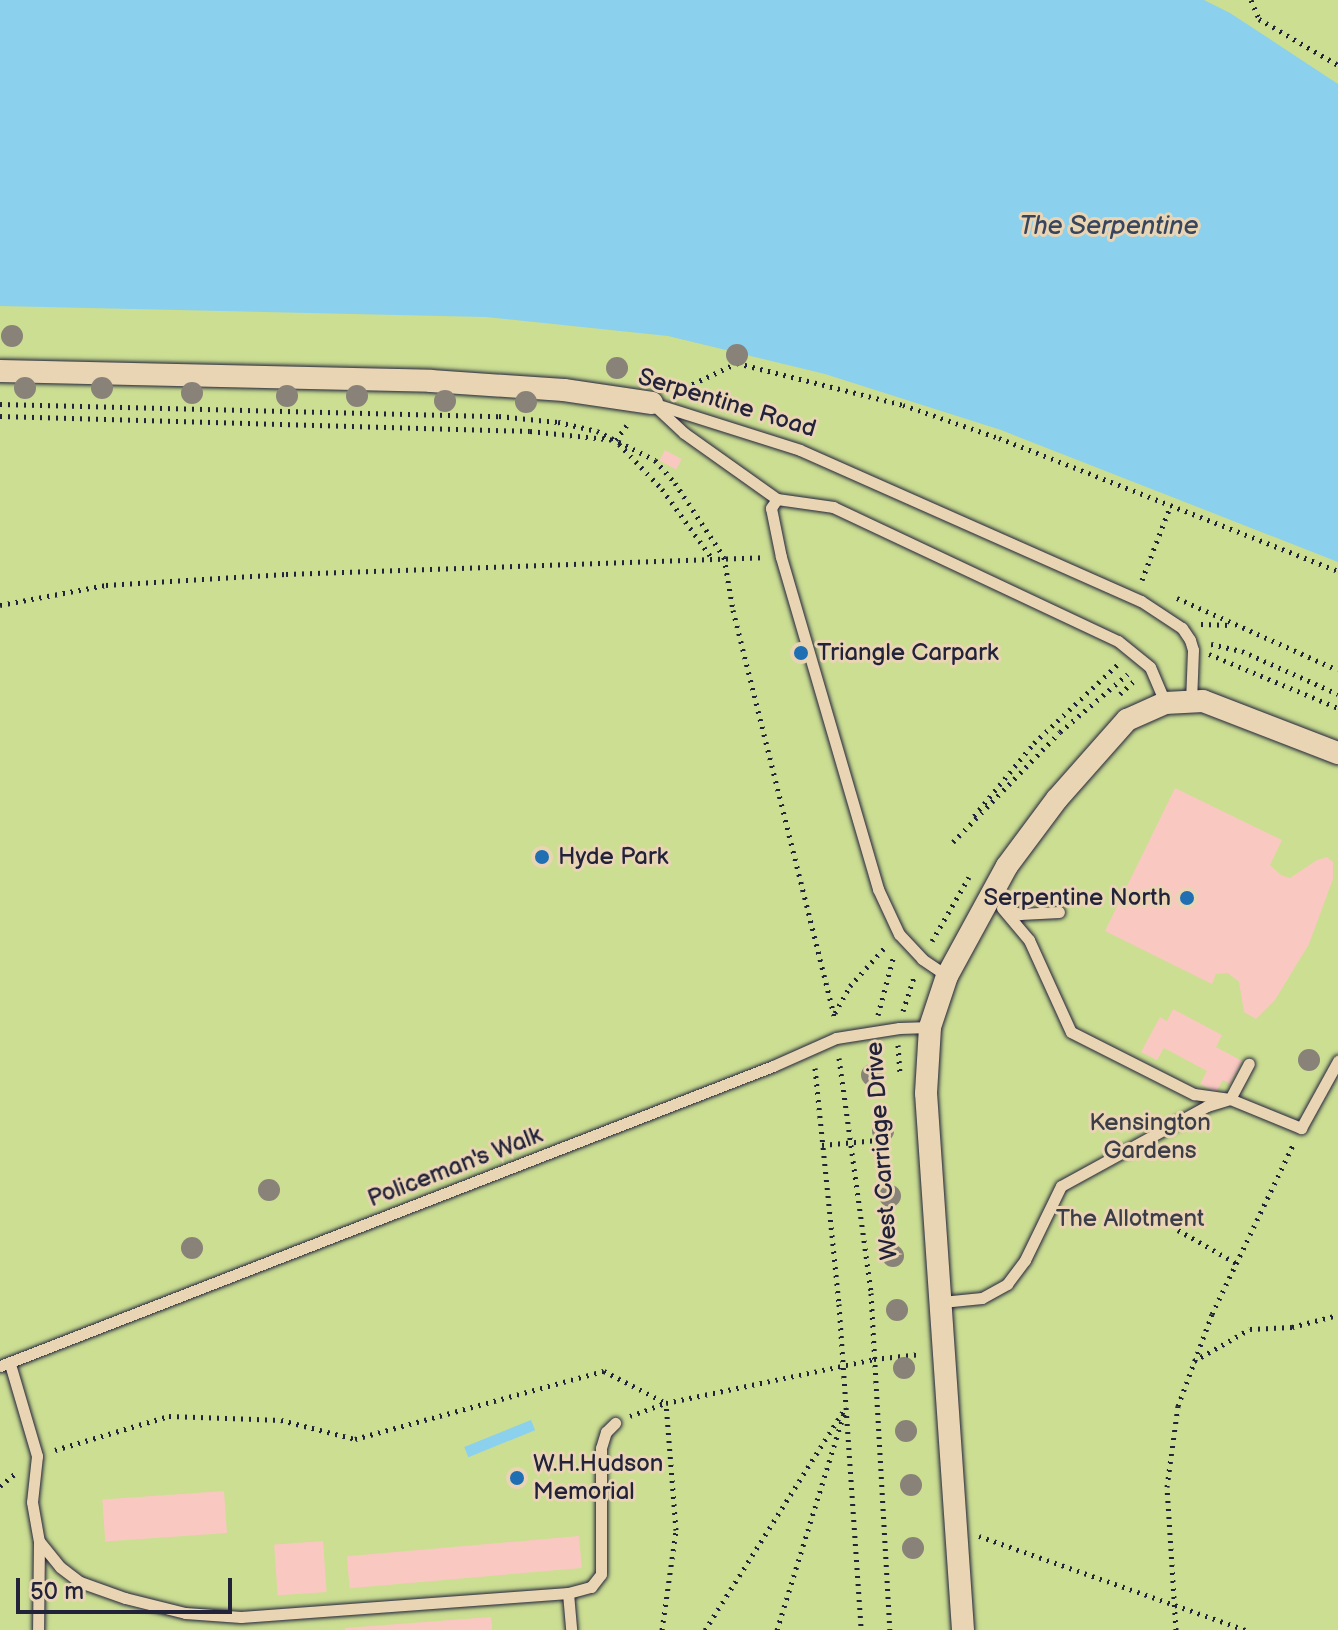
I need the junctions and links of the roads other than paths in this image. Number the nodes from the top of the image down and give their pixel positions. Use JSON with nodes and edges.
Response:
{"nodes":[{"id":1,"x":0,"y":371,"type":"edge"},
{"id":2,"x":652,"y":403,"type":"junction"},
{"id":3,"x":777,"y":499,"type":"junction"},
{"id":4,"x":1191,"y":702,"type":"junction"},
{"id":5,"x":1165,"y":703,"type":"junction"},
{"id":6,"x":1338,"y":753,"type":"edge"},
{"id":7,"x":995,"y":904,"type":"junction"},
{"id":8,"x":1059,"y":912,"type":"dead end"},
{"id":9,"x":947,"y":976,"type":"junction"},
{"id":10,"x":930,"y":1027,"type":"junction"},
{"id":11,"x":1338,"y":1061,"type":"edge"},
{"id":12,"x":1249,"y":1064,"type":"dead end"},
{"id":13,"x":1230,"y":1099,"type":"junction"},
{"id":14,"x":942,"y":1302,"type":"junction"},
{"id":15,"x":5,"y":1365,"type":"edge"},
{"id":16,"x":615,"y":1423,"type":"road end"},
{"id":17,"x":39,"y":1541,"type":"junction"},
{"id":18,"x":568,"y":1593,"type":"junction"},
{"id":19,"x":38,"y":1630,"type":"edge"},
{"id":20,"x":571,"y":1630,"type":"edge"},
{"id":21,"x":963,"y":1630,"type":"edge"}],
"edges":[{"from":1,"to":2,"type":"street","name":"Serpentine Road"},
{"from":2,"to":3,"type":"lane"},
{"from":2,"to":4,"type":"lane","name":"Serpentine Road"},
{"from":3,"to":5,"type":"lane"},
{"from":3,"to":9,"type":"lane"},
{"from":4,"to":5,"type":"street","name":"West Carriage Drive"},
{"from":4,"to":6,"type":"street","name":"West Carriage Drive"},
{"from":5,"to":7,"type":"street","name":"West Carriage Drive"},
{"from":7,"to":8,"type":"lane"},
{"from":7,"to":9,"type":"street","name":"West Carriage Drive"},
{"from":7,"to":13,"type":"lane"},
{"from":9,"to":10,"type":"street","name":"West Carriage Drive"},
{"from":10,"to":14,"type":"street","name":"West Carriage Drive"},
{"from":10,"to":15,"type":"lane","name":"Policeman's Walk"},
{"from":11,"to":13,"type":"lane"},
{"from":12,"to":13,"type":"lane"},
{"from":13,"to":14,"type":"lane"},
{"from":14,"to":21,"type":"street","name":"West Carriage Drive"},
{"from":15,"to":17,"type":"lane"},
{"from":16,"to":18,"type":"lane"},
{"from":17,"to":18,"type":"lane"},
{"from":17,"to":19,"type":"lane"},
{"from":18,"to":20,"type":"lane"}]}
